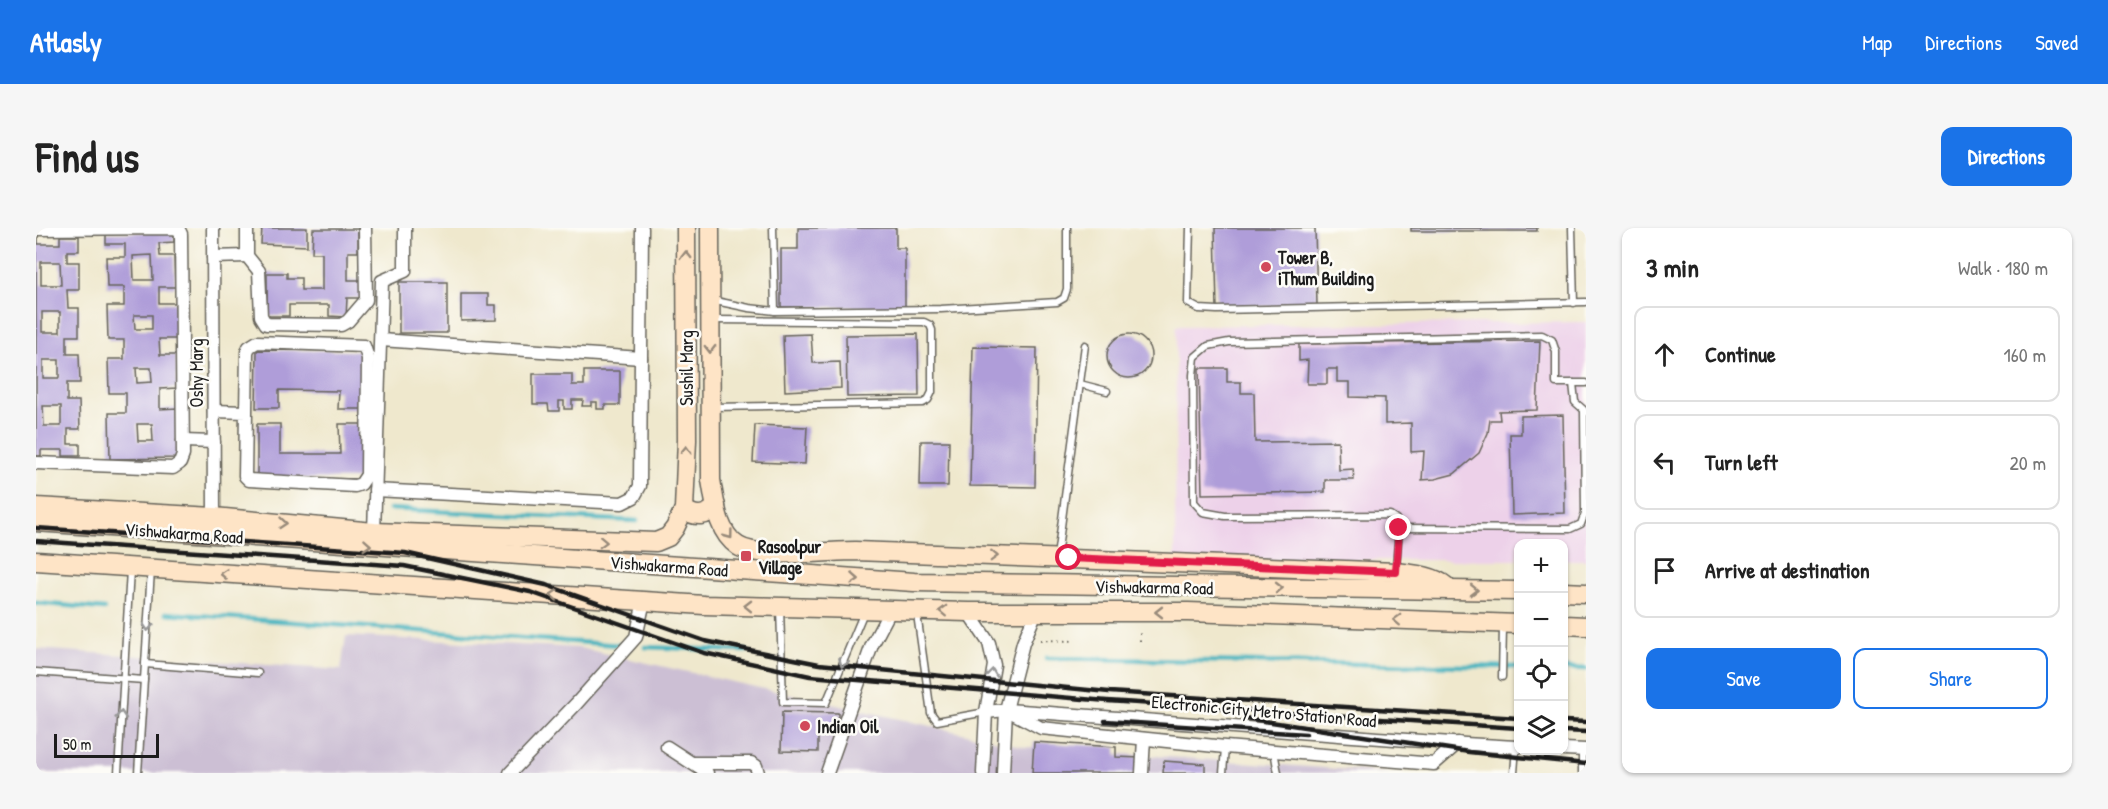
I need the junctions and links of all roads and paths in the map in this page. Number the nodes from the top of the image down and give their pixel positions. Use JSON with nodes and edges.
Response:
{"nodes":[{"id":1,"x":213,"y":228,"type":"edge"},
{"id":2,"x":247,"y":228,"type":"edge"},
{"id":3,"x":365,"y":228,"type":"edge"},
{"id":4,"x":405,"y":228,"type":"edge"},
{"id":5,"x":642,"y":228,"type":"edge"},
{"id":6,"x":686,"y":228,"type":"edge"},
{"id":7,"x":710,"y":228,"type":"edge"},
{"id":8,"x":773,"y":228,"type":"edge"},
{"id":9,"x":1067,"y":228,"type":"edge"},
{"id":10,"x":1190,"y":228,"type":"edge"},
{"id":11,"x":1572,"y":228,"type":"edge"},
{"id":12,"x":36,"y":229,"type":"edge"},
{"id":13,"x":247,"y":256,"type":"junction"},
{"id":14,"x":213,"y":257,"type":"junction"},
{"id":15,"x":710,"y":300,"type":"junction"},
{"id":16,"x":1574,"y":303,"type":"junction"},
{"id":17,"x":1586,"y":303,"type":"edge"},
{"id":18,"x":775,"y":311,"type":"junction"},
{"id":19,"x":710,"y":320,"type":"junction"},
{"id":20,"x":381,"y":340,"type":"junction"},
{"id":21,"x":1085,"y":345,"type":"dead end"},
{"id":22,"x":641,"y":358,"type":"junction"},
{"id":23,"x":1573,"y":383,"type":"junction"},
{"id":24,"x":1586,"y":383,"type":"edge"},
{"id":25,"x":1080,"y":384,"type":"junction"},
{"id":26,"x":1107,"y":391,"type":"dead end"},
{"id":27,"x":710,"y":407,"type":"junction"},
{"id":28,"x":214,"y":411,"type":"junction"},
{"id":29,"x":246,"y":412,"type":"junction"},
{"id":30,"x":183,"y":441,"type":"junction"},
{"id":31,"x":214,"y":442,"type":"junction"},
{"id":32,"x":36,"y":463,"type":"edge"},
{"id":33,"x":375,"y":490,"type":"junction"},
{"id":34,"x":716,"y":506,"type":"junction"},
{"id":35,"x":36,"y":507,"type":"edge"},
{"id":36,"x":684,"y":509,"type":"junction"},
{"id":37,"x":214,"y":517,"type":"junction"},
{"id":38,"x":103,"y":519,"type":"junction"},
{"id":39,"x":36,"y":522,"type":"edge"},
{"id":40,"x":1399,"y":528,"type":"junction"},
{"id":41,"x":374,"y":532,"type":"junction"},
{"id":42,"x":476,"y":545,"type":"junction"},
{"id":43,"x":749,"y":550,"type":"junction"},
{"id":44,"x":900,"y":553,"type":"junction"},
{"id":45,"x":1057,"y":558,"type":"junction"},
{"id":46,"x":36,"y":561,"type":"edge"},
{"id":47,"x":130,"y":567,"type":"junction"},
{"id":48,"x":151,"y":569,"type":"junction"},
{"id":49,"x":1396,"y":572,"type":"junction"},
{"id":50,"x":771,"y":573,"type":"junction"},
{"id":51,"x":900,"y":582,"type":"junction"},
{"id":52,"x":1189,"y":587,"type":"junction"},
{"id":53,"x":1244,"y":588,"type":"junction"},
{"id":54,"x":1449,"y":590,"type":"junction"},
{"id":55,"x":1514,"y":591,"type":"edge"},
{"id":56,"x":1568,"y":592,"type":"edge"},
{"id":57,"x":1586,"y":592,"type":"edge"},
{"id":58,"x":644,"y":601,"type":"junction"},
{"id":59,"x":780,"y":607,"type":"junction"},
{"id":60,"x":865,"y":609,"type":"junction"},
{"id":61,"x":891,"y":609,"type":"junction"},
{"id":62,"x":916,"y":610,"type":"junction"},
{"id":63,"x":969,"y":612,"type":"junction"},
{"id":64,"x":1036,"y":612,"type":"junction"},
{"id":65,"x":1188,"y":612,"type":"junction"},
{"id":66,"x":1244,"y":614,"type":"junction"},
{"id":67,"x":1510,"y":624,"type":"edge"},
{"id":68,"x":1568,"y":626,"type":"edge"},
{"id":69,"x":1586,"y":626,"type":"edge"},
{"id":70,"x":1076,"y":641,"type":"dead end"},
{"id":71,"x":1023,"y":643,"type":"junction"},
{"id":72,"x":145,"y":664,"type":"junction"},
{"id":73,"x":36,"y":672,"type":"edge"},
{"id":74,"x":258,"y":673,"type":"dead end"},
{"id":75,"x":1502,"y":677,"type":"dead end"},
{"id":76,"x":124,"y":678,"type":"junction"},
{"id":77,"x":144,"y":680,"type":"junction"},
{"id":78,"x":1006,"y":710,"type":"junction"},
{"id":79,"x":986,"y":712,"type":"junction"},
{"id":80,"x":1144,"y":739,"type":"junction"},
{"id":81,"x":1458,"y":743,"type":"junction"},
{"id":82,"x":667,"y":747,"type":"dead end"},
{"id":83,"x":1225,"y":747,"type":"junction"},
{"id":84,"x":1514,"y":747,"type":"edge"},
{"id":85,"x":1568,"y":749,"type":"edge"},
{"id":86,"x":1584,"y":750,"type":"edge"},
{"id":87,"x":1274,"y":751,"type":"junction"},
{"id":88,"x":1516,"y":755,"type":"edge"},
{"id":89,"x":693,"y":763,"type":"junction"},
{"id":90,"x":118,"y":773,"type":"edge"},
{"id":91,"x":138,"y":773,"type":"edge"},
{"id":92,"x":510,"y":773,"type":"edge"},
{"id":93,"x":707,"y":773,"type":"edge"},
{"id":94,"x":758,"y":773,"type":"edge"},
{"id":95,"x":827,"y":773,"type":"edge"},
{"id":96,"x":983,"y":773,"type":"edge"},
{"id":97,"x":1003,"y":773,"type":"edge"},
{"id":98,"x":1142,"y":773,"type":"edge"},
{"id":99,"x":1223,"y":773,"type":"edge"},
{"id":100,"x":1278,"y":773,"type":"edge"},
{"id":101,"x":1514,"y":773,"type":"edge"},
{"id":102,"x":1582,"y":773,"type":"edge"}],
"edges":[{"from":1,"to":14,"type":"street","name":"Oshy Marg"},
{"from":2,"to":13,"type":"street"},
{"from":3,"to":13,"type":"street"},
{"from":4,"to":20,"type":"street"},
{"from":5,"to":22,"type":"street"},
{"from":36,"to":6,"type":"main road","name":"Sushil Marg","one_way":true},
{"from":7,"to":15,"type":"main road","name":"Sushil Marg"},
{"from":8,"to":18,"type":"lane"},
{"from":9,"to":18,"type":"lane"},
{"from":10,"to":16,"type":"lane"},
{"from":11,"to":16,"type":"lane"},
{"from":12,"to":30,"type":"street"},
{"from":13,"to":14,"type":"street"},
{"from":14,"to":28,"type":"street","name":"Oshy Marg"},
{"from":15,"to":18,"type":"lane"},
{"from":15,"to":19,"type":"main road","name":"Sushil Marg"},
{"from":16,"to":17,"type":"lane"},
{"from":19,"to":27,"type":"main road","name":"Sushil Marg","one_way":true},
{"from":19,"to":27,"type":"lane"},
{"from":20,"to":22,"type":"street"},
{"from":20,"to":33,"type":"street"},
{"from":21,"to":25,"type":"lane"},
{"from":22,"to":33,"type":"street"},
{"from":23,"to":24,"type":"lane"},
{"from":23,"to":40,"type":"lane"},
{"from":23,"to":40,"type":"lane"},
{"from":25,"to":26,"type":"lane"},
{"from":25,"to":45,"type":"lane"},
{"from":27,"to":34,"type":"main road","name":"Sushil Marg"},
{"from":28,"to":29,"type":"street"},
{"from":28,"to":31,"type":"street","name":"Oshy Marg"},
{"from":29,"to":29,"type":"street"},
{"from":30,"to":31,"type":"street"},
{"from":30,"to":32,"type":"street"},
{"from":31,"to":37,"type":"street","name":"Oshy Marg"},
{"from":33,"to":41,"type":"street"},
{"from":34,"to":36,"type":"main road"},
{"from":34,"to":43,"type":"main road","name":"Sushil Marg","one_way":true},
{"from":35,"to":38,"type":"main road"},
{"from":42,"to":36,"type":"main road","one_way":true},
{"from":37,"to":38,"type":"main road"},
{"from":37,"to":41,"type":"main road","one_way":true},
{"from":38,"to":39,"type":"main road","name":"Vishwakarma Road"},
{"from":38,"to":42,"type":"main road","name":"Vishwakarma Road","one_way":true},
{"from":40,"to":49,"type":"lane"},
{"from":41,"to":42,"type":"main road"},
{"from":42,"to":50,"type":"main road","name":"Vishwakarma Road"},
{"from":43,"to":44,"type":"main road"},
{"from":43,"to":50,"type":"main road","name":"Sushil Marg"},
{"from":44,"to":45,"type":"main road","one_way":true},
{"from":44,"to":51,"type":"main road"},
{"from":45,"to":49,"type":"main road"},
{"from":46,"to":47,"type":"main road","name":"Vishwakarma Road"},
{"from":47,"to":48,"type":"main road","name":"Vishwakarma Road"},
{"from":47,"to":76,"type":"lane"},
{"from":58,"to":48,"type":"main road","name":"Vishwakarma Road","one_way":true},
{"from":48,"to":72,"type":"lane","one_way":true},
{"from":49,"to":54,"type":"main road"},
{"from":50,"to":51,"type":"main road","name":"Vishwakarma Road","one_way":true},
{"from":51,"to":52,"type":"main road","name":"Vishwakarma Road"},
{"from":52,"to":53,"type":"main road","name":"Vishwakarma Road"},
{"from":52,"to":65,"type":"main road"},
{"from":53,"to":54,"type":"main road","name":"Vishwakarma Road","one_way":true},
{"from":53,"to":66,"type":"main road"},
{"from":54,"to":55,"type":"main road","name":"Vishwakarma Road","one_way":true},
{"from":56,"to":57,"type":"main road"},
{"from":59,"to":58,"type":"main road","name":"Vishwakarma Road","one_way":true},
{"from":58,"to":92,"type":"street"},
{"from":59,"to":60,"type":"main road","name":"Vishwakarma Road"},
{"from":60,"to":59,"type":"lane","one_way":true},
{"from":60,"to":61,"type":"main road","name":"Vishwakarma Road"},
{"from":61,"to":62,"type":"main road","name":"Vishwakarma Road"},
{"from":61,"to":95,"type":"street"},
{"from":63,"to":62,"type":"main road","name":"Vishwakarma Road","one_way":true},
{"from":62,"to":79,"type":"lane"},
{"from":63,"to":64,"type":"main road","name":"Vishwakarma Road"},
{"from":79,"to":63,"type":"street","one_way":true},
{"from":65,"to":64,"type":"main road","name":"Vishwakarma Road","one_way":true},
{"from":64,"to":71,"type":"street"},
{"from":65,"to":66,"type":"main road","name":"Vishwakarma Road"},
{"from":67,"to":66,"type":"main road","name":"Vishwakarma Road","one_way":true},
{"from":67,"to":75,"type":"lane"},
{"from":68,"to":69,"type":"main road"},
{"from":70,"to":71,"type":"path"},
{"from":71,"to":78,"type":"street"},
{"from":72,"to":74,"type":"lane"},
{"from":72,"to":77,"type":"lane"},
{"from":73,"to":76,"type":"lane"},
{"from":76,"to":77,"type":"lane"},
{"from":90,"to":76,"type":"lane","one_way":true},
{"from":77,"to":91,"type":"lane"},
{"from":78,"to":79,"type":"street","name":"Electronic City Metro Station Road"},
{"from":78,"to":80,"type":"street"},
{"from":78,"to":81,"type":"street","name":"Electronic City Metro Station Road"},
{"from":78,"to":97,"type":"street"},
{"from":79,"to":96,"type":"street"},
{"from":80,"to":83,"type":"street"},
{"from":80,"to":98,"type":"street"},
{"from":81,"to":84,"type":"street","name":"Electronic City Metro Station Road"},
{"from":81,"to":87,"type":"street"},
{"from":82,"to":89,"type":"street"},
{"from":83,"to":87,"type":"street"},
{"from":83,"to":99,"type":"lane"},
{"from":85,"to":86,"type":"street"},
{"from":86,"to":102,"type":"lane"},
{"from":87,"to":100,"type":"lane"},
{"from":88,"to":101,"type":"lane"},
{"from":89,"to":93,"type":"street"},
{"from":89,"to":94,"type":"street"}]}
